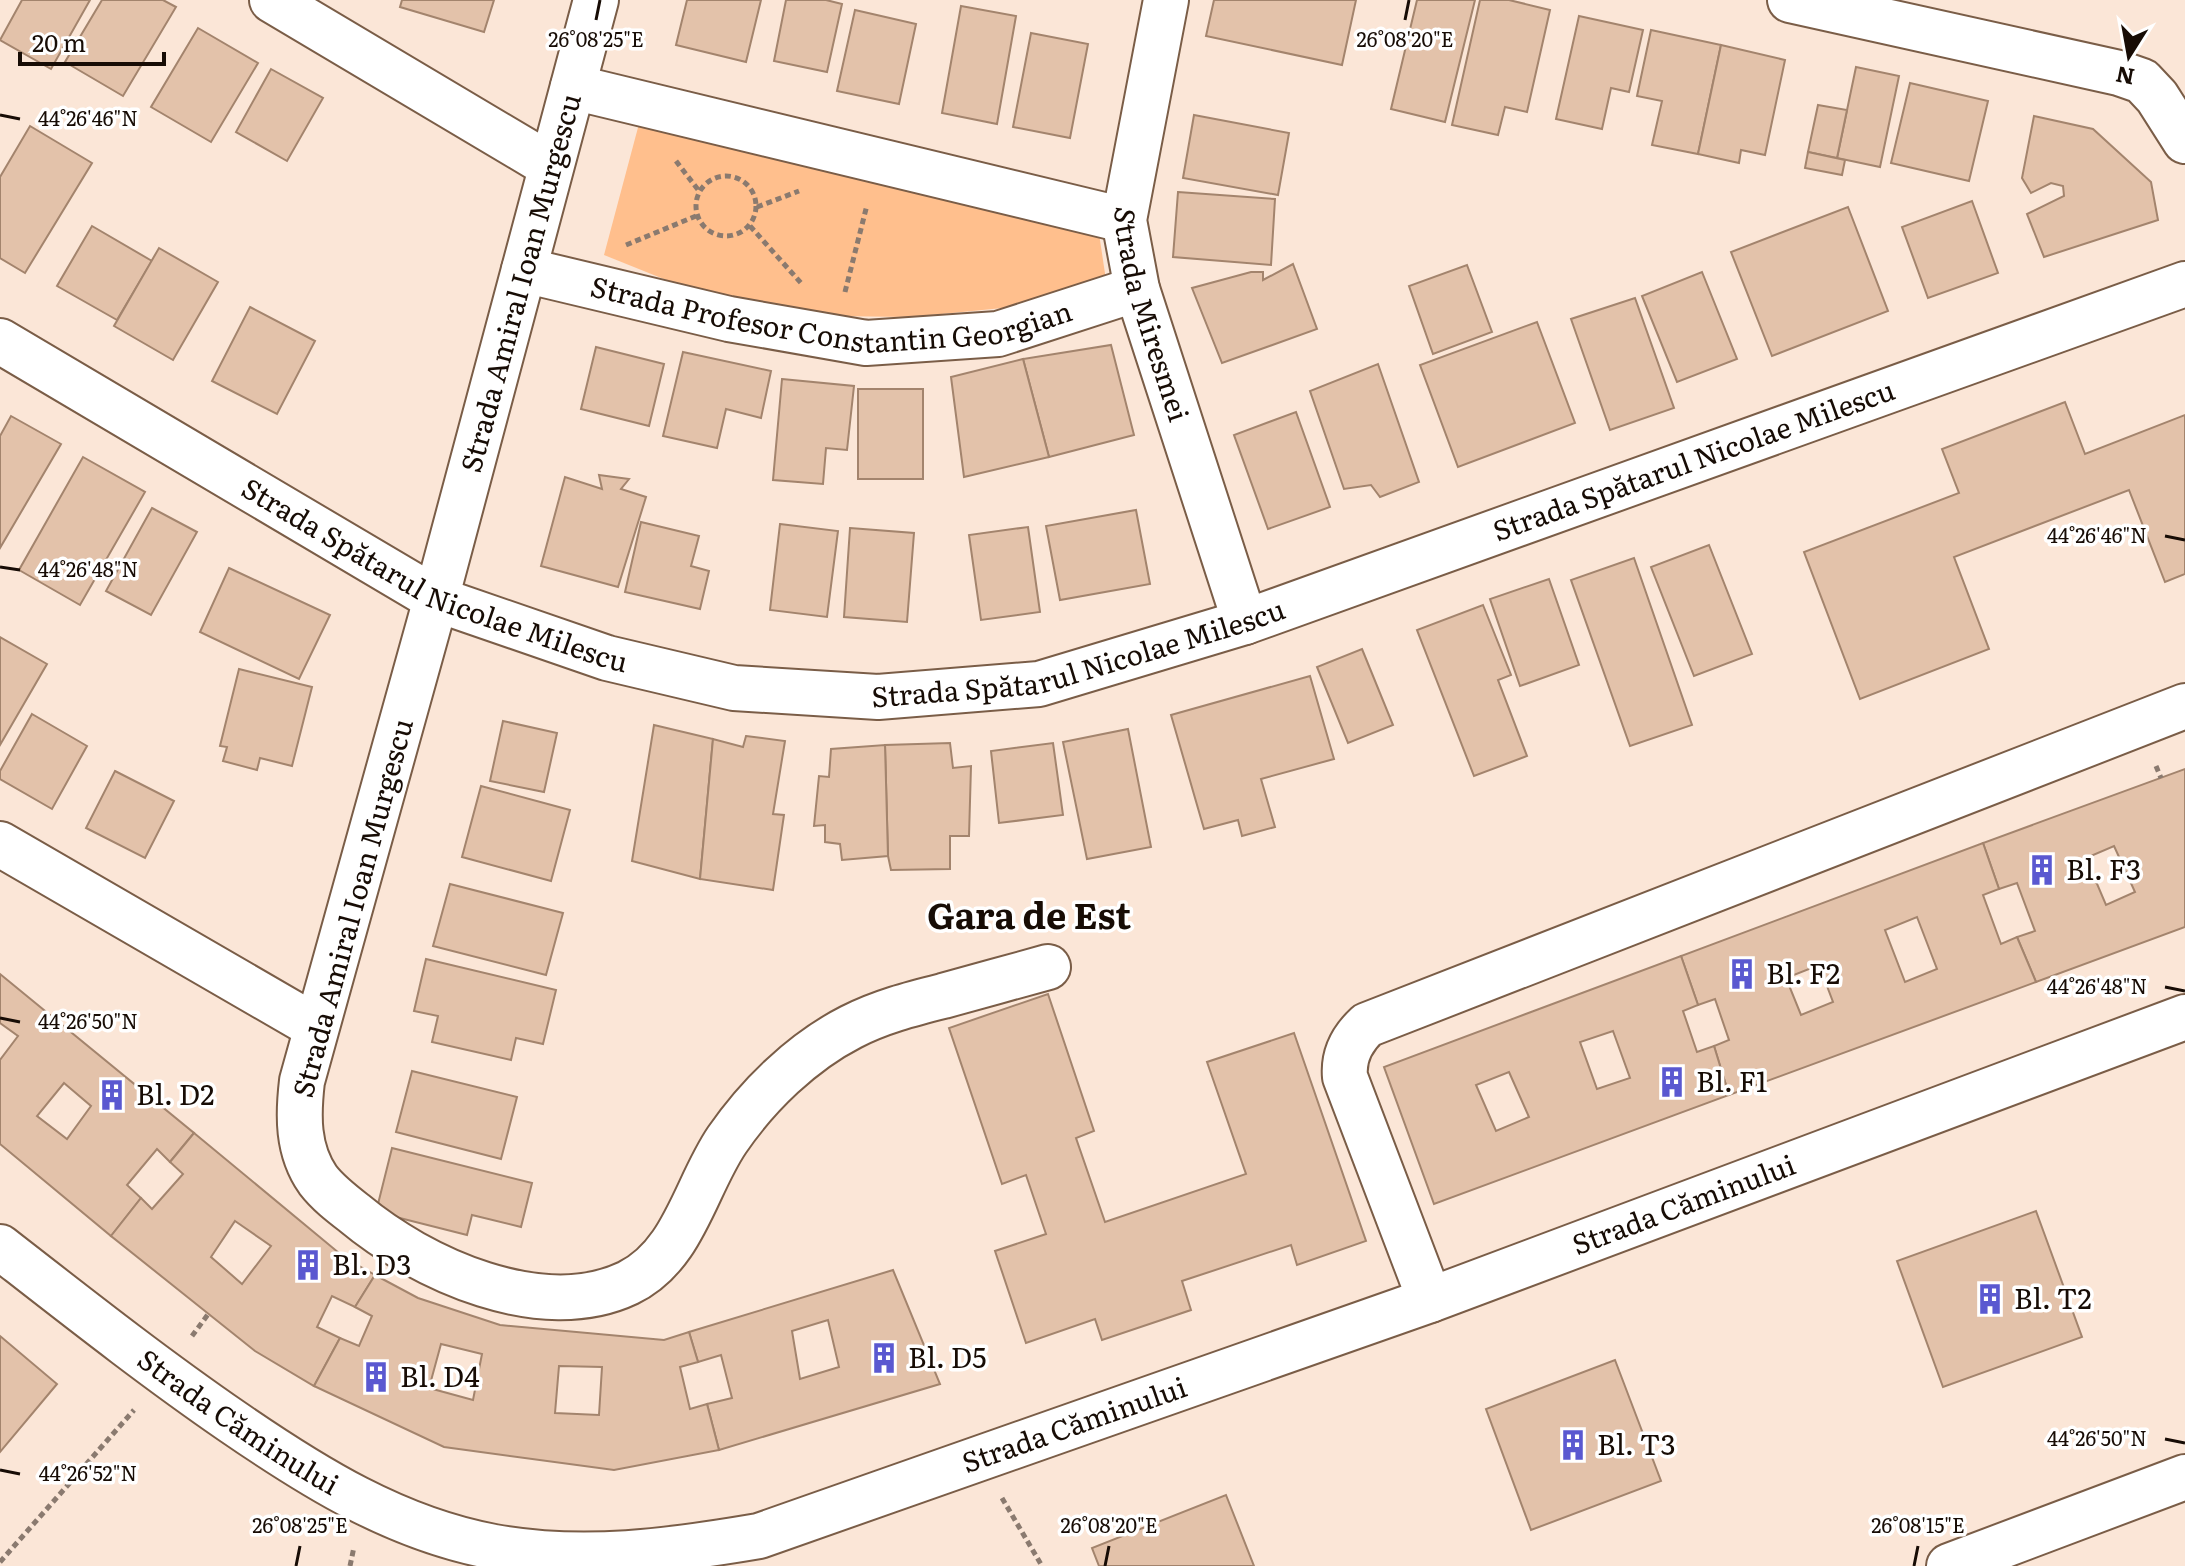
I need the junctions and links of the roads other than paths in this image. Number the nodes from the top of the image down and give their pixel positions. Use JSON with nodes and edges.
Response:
{"nodes":[{"id":1,"x":272,"y":0,"type":"edge"},
{"id":2,"x":596,"y":0,"type":"edge"},
{"id":3,"x":1166,"y":0,"type":"edge"},
{"id":4,"x":1790,"y":0,"type":"edge"},
{"id":5,"x":2142,"y":81,"type":"junction"},
{"id":6,"x":573,"y":87,"type":"junction"},
{"id":7,"x":2185,"y":95,"type":"edge"},
{"id":8,"x":2185,"y":141,"type":"edge"},
{"id":9,"x":551,"y":166,"type":"junction"},
{"id":10,"x":1124,"y":220,"type":"junction"},
{"id":11,"x":524,"y":270,"type":"junction"},
{"id":12,"x":2185,"y":284,"type":"edge"},
{"id":13,"x":1137,"y":289,"type":"junction"},
{"id":14,"x":0,"y":341,"type":"edge"},
{"id":15,"x":436,"y":599,"type":"junction"},
{"id":16,"x":1245,"y":622,"type":"junction"},
{"id":17,"x":2185,"y":706,"type":"edge"},
{"id":18,"x":0,"y":844,"type":"edge"},
{"id":19,"x":1048,"y":967,"type":"dead end"},
{"id":20,"x":2185,"y":1017,"type":"edge"},
{"id":21,"x":316,"y":1027,"type":"junction"},
{"id":22,"x":0,"y":1247,"type":"edge"},
{"id":23,"x":1430,"y":1300,"type":"junction"},
{"id":24,"x":2185,"y":1477,"type":"edge"},
{"id":25,"x":1949,"y":1566,"type":"edge"}],
"edges":[{"from":1,"to":9,"type":"street"},
{"from":2,"to":6,"type":"street","name":"Strada Amiral Ioan Murgescu"},
{"from":3,"to":10,"type":"street","name":"Strada Miresmei"},
{"from":4,"to":5,"type":"street"},
{"from":5,"to":7,"type":"street"},
{"from":5,"to":8,"type":"street"},
{"from":6,"to":9,"type":"street","name":"Strada Amiral Ioan Murgescu"},
{"from":6,"to":10,"type":"street"},
{"from":9,"to":11,"type":"street","name":"Strada Amiral Ioan Murgescu"},
{"from":10,"to":13,"type":"street","name":"Strada Miresmei"},
{"from":11,"to":13,"type":"street","name":"Strada Profesor Constantin Georgian"},
{"from":11,"to":15,"type":"street","name":"Strada Amiral Ioan Murgescu"},
{"from":12,"to":16,"type":"street","name":"Strada Spătarul Nicolae Milescu"},
{"from":13,"to":16,"type":"street","name":"Strada Miresmei"},
{"from":14,"to":15,"type":"street","name":"Strada Spătarul Nicolae Milescu"},
{"from":15,"to":16,"type":"street","name":"Strada Spătarul Nicolae Milescu"},
{"from":15,"to":21,"type":"street","name":"Strada Amiral Ioan Murgescu"},
{"from":17,"to":23,"type":"street"},
{"from":18,"to":21,"type":"street"},
{"from":19,"to":21,"type":"street","name":"Strada Amiral Ioan Murgescu"},
{"from":20,"to":23,"type":"street","name":"Strada Căminului"},
{"from":22,"to":23,"type":"street","name":"Strada Căminului"},
{"from":24,"to":25,"type":"street"}]}
